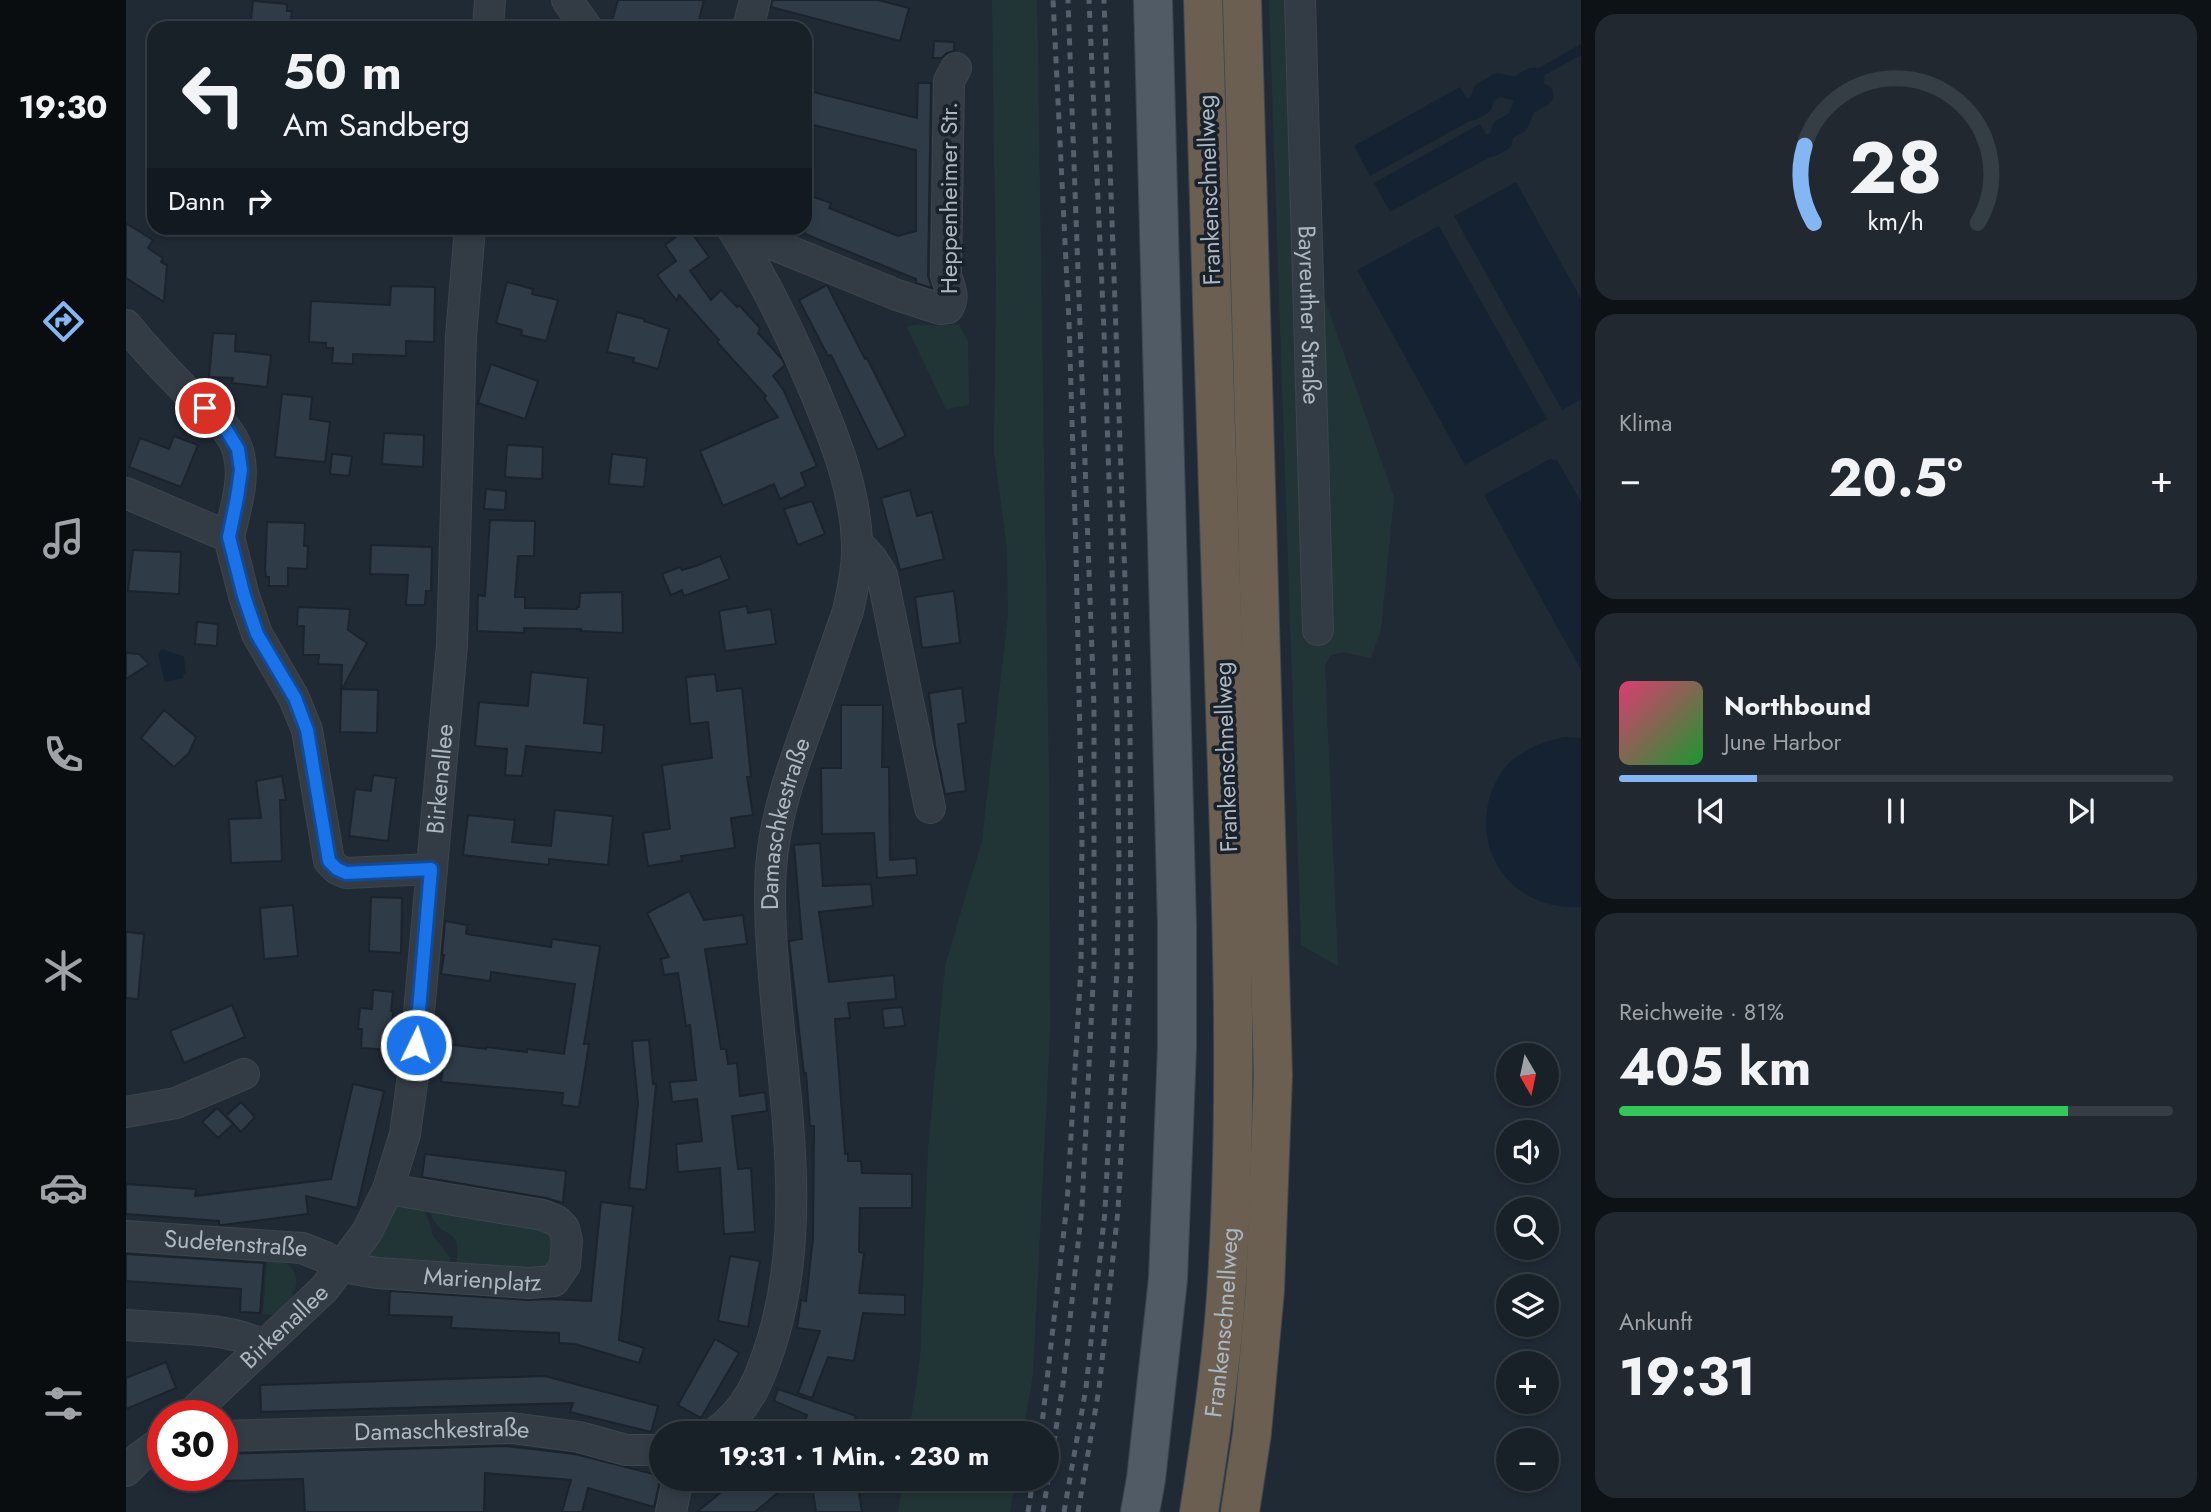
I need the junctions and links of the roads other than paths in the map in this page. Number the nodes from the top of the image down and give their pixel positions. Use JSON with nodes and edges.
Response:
{"nodes":[{"id":1,"x":491,"y":0,"type":"edge"},
{"id":2,"x":566,"y":0,"type":"edge"},
{"id":3,"x":755,"y":0,"type":"edge"},
{"id":4,"x":1153,"y":0,"type":"edge"},
{"id":5,"x":1203,"y":0,"type":"edge"},
{"id":6,"x":1242,"y":0,"type":"edge"},
{"id":7,"x":1300,"y":0,"type":"edge"},
{"id":8,"x":489,"y":21,"type":"edge"},
{"id":9,"x":582,"y":21,"type":"edge"},
{"id":10,"x":750,"y":21,"type":"edge"},
{"id":11,"x":956,"y":68,"type":"dead end"},
{"id":12,"x":469,"y":235,"type":"edge"},
{"id":13,"x":736,"y":235,"type":"edge"},
{"id":14,"x":749,"y":235,"type":"edge"},
{"id":15,"x":126,"y":325,"type":"edge"},
{"id":16,"x":126,"y":493,"type":"edge"},
{"id":17,"x":229,"y":537,"type":"junction"},
{"id":18,"x":857,"y":543,"type":"junction"},
{"id":19,"x":1318,"y":629,"type":"dead end"},
{"id":20,"x":930,"y":808,"type":"dead end"},
{"id":21,"x":431,"y":869,"type":"junction"},
{"id":22,"x":244,"y":1074,"type":"dead end"},
{"id":23,"x":126,"y":1112,"type":"edge"},
{"id":24,"x":388,"y":1189,"type":"junction"},
{"id":25,"x":126,"y":1236,"type":"edge"},
{"id":26,"x":341,"y":1267,"type":"junction"},
{"id":27,"x":126,"y":1325,"type":"edge"},
{"id":28,"x":263,"y":1346,"type":"junction"},
{"id":29,"x":206,"y":1400,"type":"edge"},
{"id":30,"x":730,"y":1421,"type":"edge"},
{"id":31,"x":238,"y":1436,"type":"edge"},
{"id":32,"x":649,"y":1450,"type":"edge"},
{"id":33,"x":147,"y":1451,"type":"edge"},
{"id":34,"x":130,"y":1462,"type":"edge"},
{"id":35,"x":675,"y":1491,"type":"edge"},
{"id":36,"x":671,"y":1512,"type":"edge"},
{"id":37,"x":1140,"y":1512,"type":"edge"},
{"id":38,"x":1199,"y":1512,"type":"edge"},
{"id":39,"x":1240,"y":1512,"type":"edge"}],
"edges":[{"from":1,"to":8,"type":"street"},
{"from":2,"to":9,"type":"street"},
{"from":3,"to":10,"type":"street"},
{"from":4,"to":37,"type":"main road"},
{"from":5,"to":38,"type":"highway","name":"Frankenschnellweg"},
{"from":6,"to":39,"type":"highway","name":"Frankenschnellweg"},
{"from":7,"to":19,"type":"street","name":"Bayreuther Straße"},
{"from":11,"to":14,"type":"street","name":"Heppenheimer Str."},
{"from":12,"to":21,"type":"street","name":"Birkenallee"},
{"from":13,"to":18,"type":"street","name":"Damaschkestraße"},
{"from":15,"to":17,"type":"street"},
{"from":16,"to":17,"type":"street"},
{"from":17,"to":21,"type":"street"},
{"from":18,"to":20,"type":"street"},
{"from":18,"to":30,"type":"street","name":"Damaschkestraße"},
{"from":21,"to":24,"type":"street","name":"Birkenallee"},
{"from":22,"to":23,"type":"street"},
{"from":24,"to":26,"type":"street","name":"Birkenallee"},
{"from":24,"to":26,"type":"street","name":"Marienplatz"},
{"from":25,"to":26,"type":"street","name":"Sudetenstraße"},
{"from":26,"to":28,"type":"street","name":"Birkenallee"},
{"from":27,"to":28,"type":"street"},
{"from":28,"to":29,"type":"street","name":"Birkenallee"},
{"from":31,"to":32,"type":"street","name":"Damaschkestraße"},
{"from":33,"to":34,"type":"street"},
{"from":35,"to":36,"type":"street"}]}
